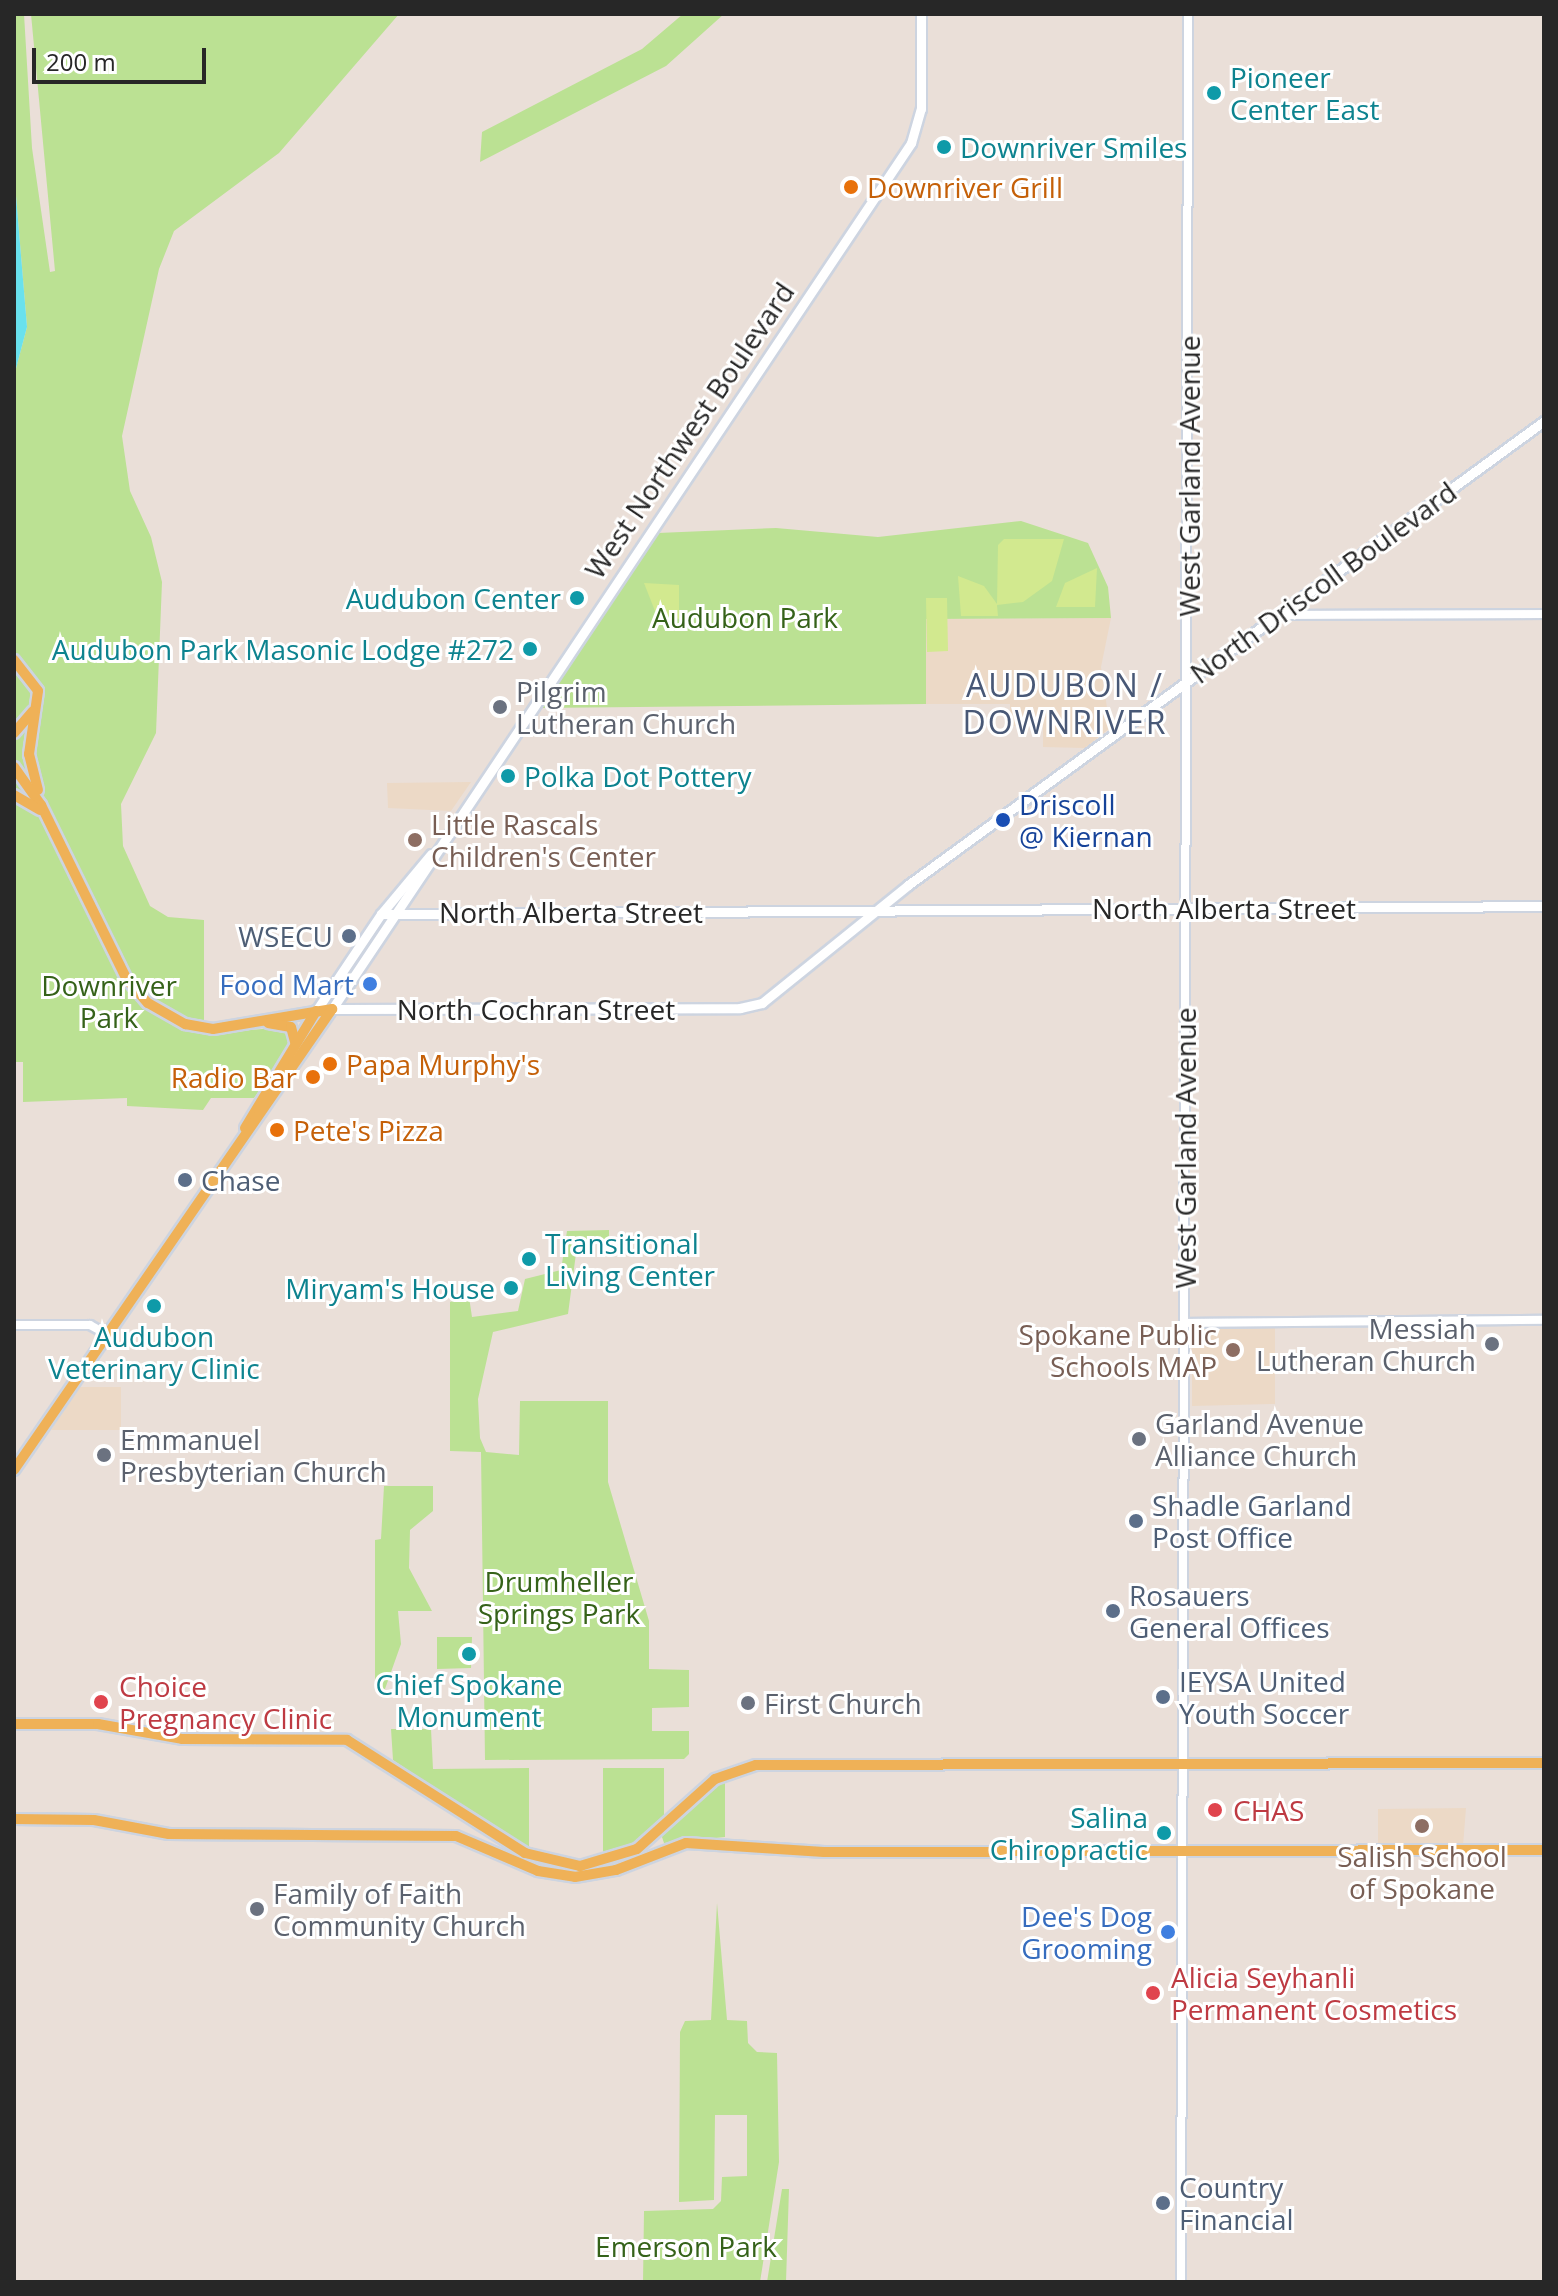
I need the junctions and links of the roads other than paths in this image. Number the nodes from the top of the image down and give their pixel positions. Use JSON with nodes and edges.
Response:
{"nodes":[{"id":1,"x":921,"y":14,"type":"edge"},
{"id":2,"x":1188,"y":14,"type":"edge"},
{"id":3,"x":1544,"y":421,"type":"edge"},
{"id":4,"x":1544,"y":614,"type":"edge"},
{"id":5,"x":1278,"y":615,"type":"junction"},
{"id":6,"x":15,"y":663,"type":"edge"},
{"id":7,"x":1186,"y":683,"type":"junction"},
{"id":8,"x":37,"y":706,"type":"junction"},
{"id":9,"x":14,"y":733,"type":"edge"},
{"id":10,"x":14,"y":767,"type":"edge"},
{"id":11,"x":14,"y":795,"type":"edge"},
{"id":12,"x":47,"y":819,"type":"junction"},
{"id":13,"x":433,"y":852,"type":"junction"},
{"id":14,"x":908,"y":885,"type":"junction"},
{"id":15,"x":1544,"y":906,"type":"edge"},
{"id":16,"x":1187,"y":908,"type":"junction"},
{"id":17,"x":840,"y":910,"type":"junction"},
{"id":18,"x":878,"y":910,"type":"junction"},
{"id":19,"x":905,"y":910,"type":"junction"},
{"id":20,"x":396,"y":913,"type":"junction"},
{"id":21,"x":381,"y":914,"type":"junction"},
{"id":22,"x":852,"y":931,"type":"junction"},
{"id":23,"x":740,"y":1008,"type":"joint"},
{"id":24,"x":332,"y":1009,"type":"junction"},
{"id":25,"x":316,"y":1011,"type":"junction"},
{"id":26,"x":262,"y":1022,"type":"junction"},
{"id":27,"x":295,"y":1043,"type":"junction"},
{"id":28,"x":244,"y":1131,"type":"junction"},
{"id":29,"x":1544,"y":1320,"type":"edge"},
{"id":30,"x":1184,"y":1323,"type":"junction"},
{"id":31,"x":14,"y":1325,"type":"edge"},
{"id":32,"x":106,"y":1334,"type":"junction"},
{"id":33,"x":14,"y":1470,"type":"edge"},
{"id":34,"x":14,"y":1724,"type":"edge"},
{"id":35,"x":1182,"y":1763,"type":"junction"},
{"id":36,"x":1544,"y":1763,"type":"edge"},
{"id":37,"x":14,"y":1819,"type":"edge"},
{"id":38,"x":1544,"y":1850,"type":"edge"},
{"id":39,"x":1182,"y":1851,"type":"junction"},
{"id":40,"x":1181,"y":2282,"type":"edge"}],
"edges":[{"from":1,"to":13,"type":"main road","name":"West Northwest Boulevard"},
{"from":2,"to":7,"type":"street","name":"West Garland Avenue"},
{"from":3,"to":5,"type":"main road","name":"North Driscoll Boulevard"},
{"from":4,"to":5,"type":"street"},
{"from":5,"to":7,"type":"main road","name":"North Driscoll Boulevard"},
{"from":6,"to":8,"type":"main road"},
{"from":7,"to":14,"type":"main road","name":"North Driscoll Boulevard"},
{"from":7,"to":16,"type":"street","name":"West Garland Avenue"},
{"from":8,"to":9,"type":"main road"},
{"from":8,"to":12,"type":"main road"},
{"from":10,"to":12,"type":"main road"},
{"from":11,"to":12,"type":"main road"},
{"from":12,"to":26,"type":"main road"},
{"from":13,"to":20,"type":"main road","name":"West Northwest Boulevard"},
{"from":13,"to":21,"type":"main road","name":"West Northwest Boulevard"},
{"from":14,"to":17,"type":"main road","name":"North Driscoll Boulevard"},
{"from":14,"to":18,"type":"main road","name":"North Driscoll Boulevard"},
{"from":15,"to":16,"type":"main road","name":"North Alberta Street"},
{"from":16,"to":19,"type":"main road","name":"North Alberta Street"},
{"from":16,"to":30,"type":"street","name":"West Garland Avenue"},
{"from":17,"to":18,"type":"main road","name":"North Alberta Street"},
{"from":17,"to":20,"type":"main road","name":"North Alberta Street"},
{"from":18,"to":19,"type":"main road","name":"North Alberta Street"},
{"from":18,"to":22,"type":"main road","name":"North Driscoll Boulevard"},
{"from":19,"to":22,"type":"main road","name":"North Alberta Street"},
{"from":20,"to":21,"type":"main road","name":"North Alberta Street"},
{"from":20,"to":24,"type":"main road","name":"West Northwest Boulevard"},
{"from":21,"to":25,"type":"main road","name":"West Northwest Boulevard"},
{"from":22,"to":23,"type":"main road","name":"North Driscoll Boulevard"},
{"from":23,"to":24,"type":"main road","name":"North Cochran Street"},
{"from":24,"to":25,"type":"main road"},
{"from":24,"to":28,"type":"main road","name":"West Northwest Boulevard"},
{"from":25,"to":26,"type":"main road"},
{"from":25,"to":27,"type":"main road","name":"West Northwest Boulevard"},
{"from":26,"to":27,"type":"main road"},
{"from":27,"to":28,"type":"main road","name":"West Northwest Boulevard"},
{"from":28,"to":32,"type":"main road","name":"West Northwest Boulevard"},
{"from":29,"to":30,"type":"street"},
{"from":30,"to":35,"type":"street","name":"West Garland Avenue"},
{"from":31,"to":32,"type":"street"},
{"from":32,"to":33,"type":"main road","name":"West Northwest Boulevard"},
{"from":34,"to":35,"type":"main road"},
{"from":35,"to":36,"type":"main road"},
{"from":35,"to":39,"type":"street","name":"West Garland Avenue"},
{"from":37,"to":39,"type":"main road"},
{"from":38,"to":39,"type":"main road"},
{"from":39,"to":40,"type":"street","name":"West Garland Avenue"}]}
